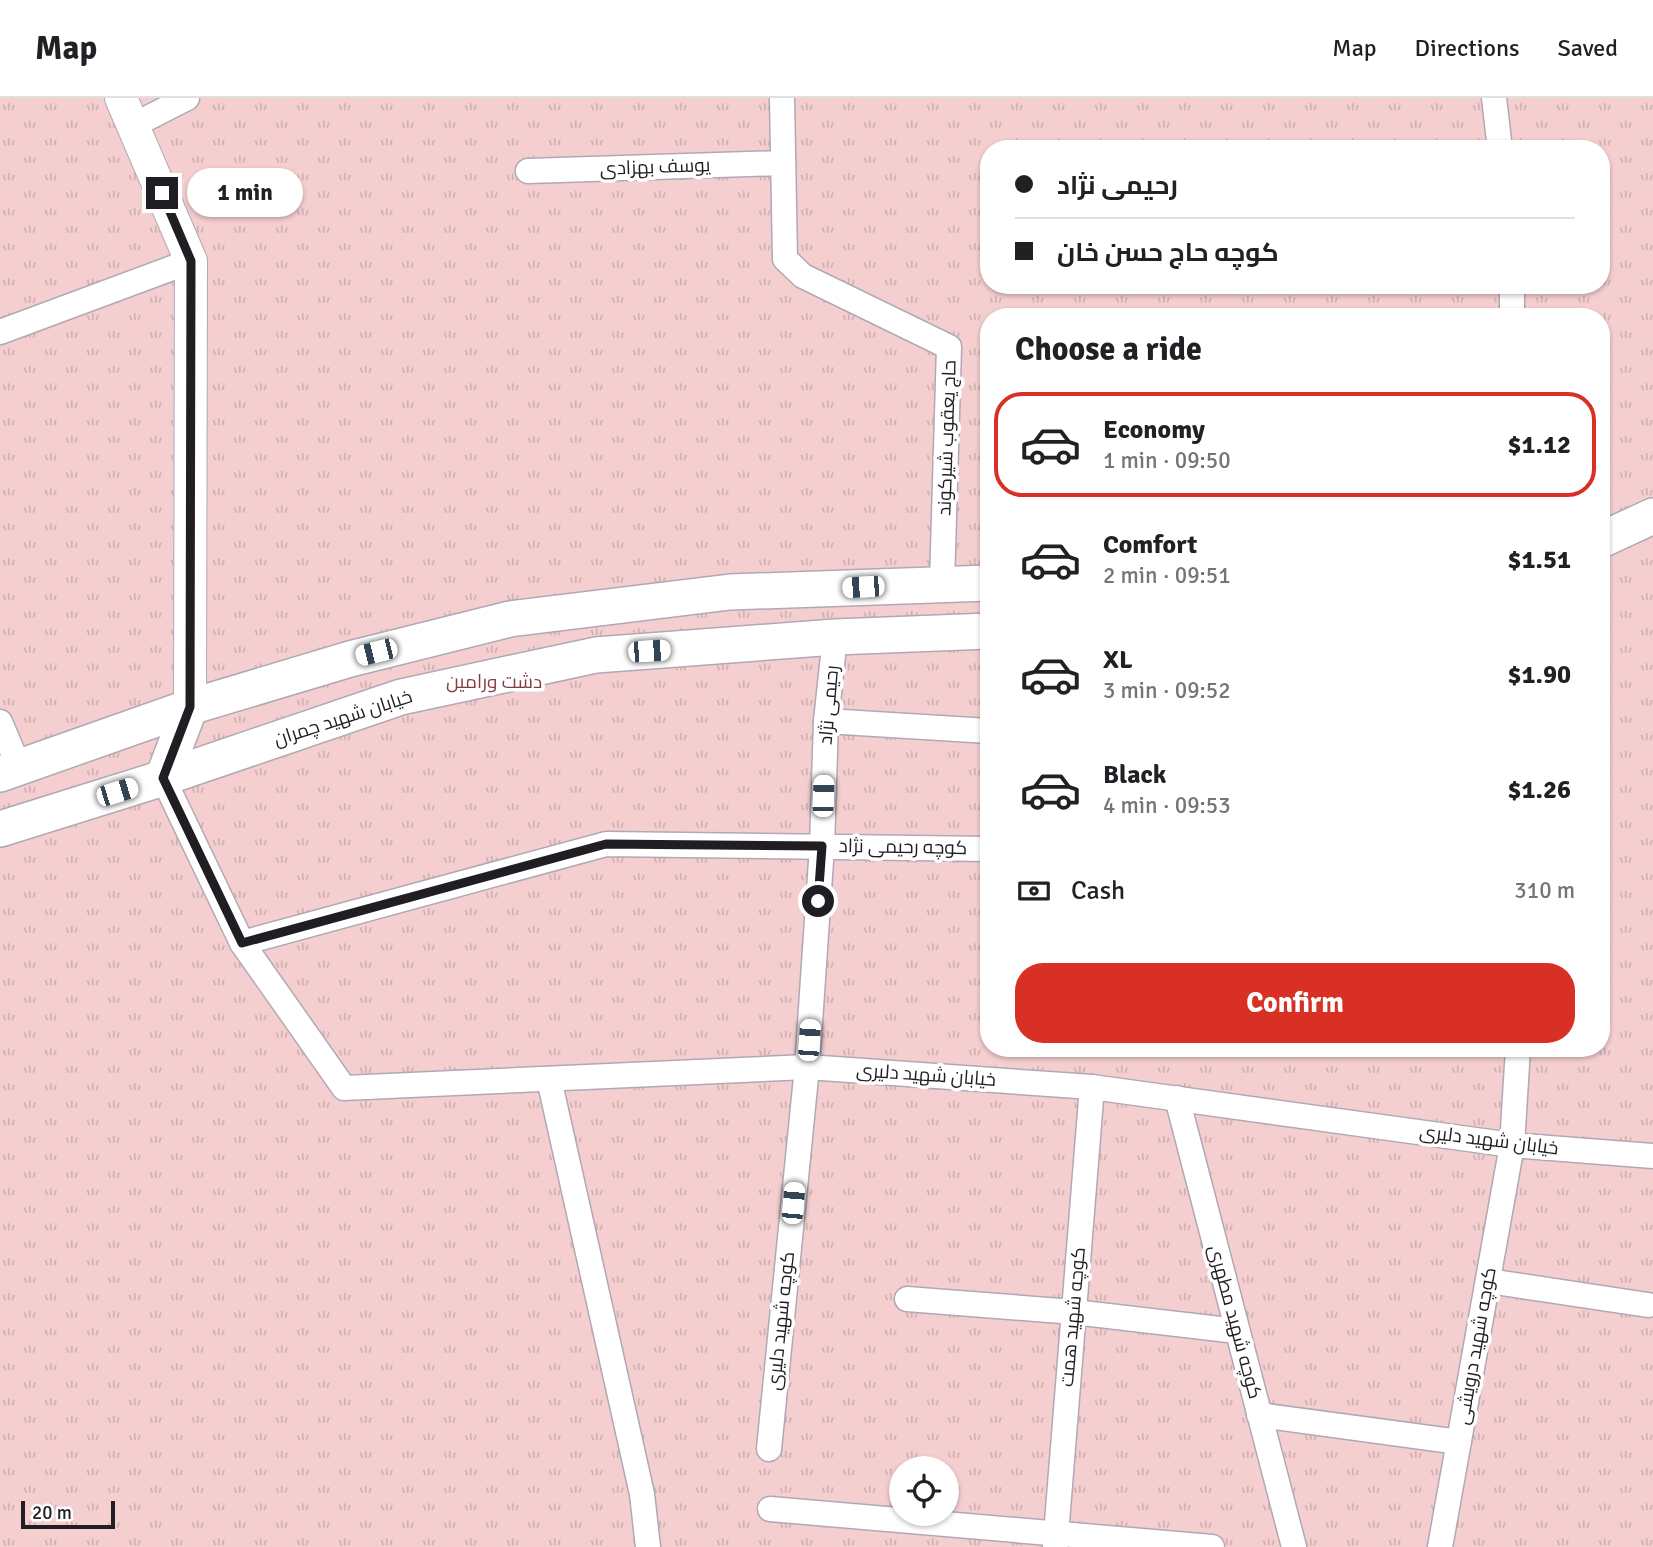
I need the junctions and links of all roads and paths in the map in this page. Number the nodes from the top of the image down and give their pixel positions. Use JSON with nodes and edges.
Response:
{"nodes":[{"id":1,"x":187,"y":98,"type":"edge"},
{"id":2,"x":782,"y":98,"type":"edge"},
{"id":3,"x":1494,"y":98,"type":"edge"},
{"id":4,"x":127,"y":111,"type":"edge"},
{"id":5,"x":1499,"y":140,"type":"edge"},
{"id":6,"x":783,"y":163,"type":"junction"},
{"id":7,"x":527,"y":171,"type":"dead end"},
{"id":8,"x":191,"y":261,"type":"junction"},
{"id":9,"x":0,"y":332,"type":"edge"},
{"id":10,"x":1653,"y":516,"type":"edge"},
{"id":11,"x":1610,"y":536,"type":"edge"},
{"id":12,"x":980,"y":583,"type":"edge"},
{"id":13,"x":942,"y":584,"type":"junction"},
{"id":14,"x":980,"y":631,"type":"edge"},
{"id":15,"x":835,"y":637,"type":"junction"},
{"id":16,"x":190,"y":707,"type":"junction"},
{"id":17,"x":826,"y":721,"type":"junction"},
{"id":18,"x":0,"y":722,"type":"edge"},
{"id":19,"x":980,"y":730,"type":"edge"},
{"id":20,"x":10,"y":771,"type":"edge"},
{"id":21,"x":163,"y":778,"type":"junction"},
{"id":22,"x":0,"y":829,"type":"edge"},
{"id":23,"x":822,"y":846,"type":"junction"},
{"id":24,"x":980,"y":849,"type":"edge"},
{"id":25,"x":242,"y":943,"type":"junction"},
{"id":26,"x":1517,"y":1057,"type":"edge"},
{"id":27,"x":807,"y":1067,"type":"junction"},
{"id":28,"x":549,"y":1079,"type":"junction"},
{"id":29,"x":1092,"y":1087,"type":"junction"},
{"id":30,"x":1177,"y":1098,"type":"junction"},
{"id":31,"x":1512,"y":1145,"type":"junction"},
{"id":32,"x":1653,"y":1156,"type":"edge"},
{"id":33,"x":1488,"y":1281,"type":"junction"},
{"id":34,"x":907,"y":1299,"type":"dead end"},
{"id":35,"x":1648,"y":1305,"type":"dead end"},
{"id":36,"x":1074,"y":1312,"type":"junction"},
{"id":37,"x":1237,"y":1331,"type":"junction"},
{"id":38,"x":1259,"y":1415,"type":"junction"},
{"id":39,"x":1458,"y":1442,"type":"junction"},
{"id":40,"x":769,"y":1449,"type":"dead end"},
{"id":41,"x":770,"y":1509,"type":"dead end"},
{"id":42,"x":1055,"y":1541,"type":"edge"},
{"id":43,"x":648,"y":1547,"type":"edge"},
{"id":44,"x":1212,"y":1547,"type":"edge"},
{"id":45,"x":1294,"y":1547,"type":"edge"},
{"id":46,"x":1440,"y":1547,"type":"edge"}],
"edges":[{"from":1,"to":4,"type":"street"},
{"from":2,"to":6,"type":"street","name":"حاج یعقوب شیرکوند"},
{"from":3,"to":5,"type":"street"},
{"from":4,"to":8,"type":"street"},
{"from":6,"to":7,"type":"street","name":"یوسف بهزادی"},
{"from":6,"to":13,"type":"street","name":"حاج یعقوب شیرکوند"},
{"from":8,"to":9,"type":"street"},
{"from":8,"to":16,"type":"street"},
{"from":10,"to":11,"type":"main road"},
{"from":12,"to":13,"type":"main road"},
{"from":13,"to":16,"type":"main road"},
{"from":14,"to":15,"type":"main road","name":"خیابان شهید چمران"},
{"from":15,"to":17,"type":"street","name":"رحیمی نژاد"},
{"from":15,"to":21,"type":"main road","name":"خیابان شهید چمران"},
{"from":16,"to":20,"type":"main road"},
{"from":16,"to":21,"type":"main road"},
{"from":17,"to":19,"type":"street"},
{"from":17,"to":23,"type":"street","name":"رحیمی نژاد"},
{"from":18,"to":20,"type":"street"},
{"from":21,"to":22,"type":"main road","name":"خیابان شهید چمران"},
{"from":21,"to":25,"type":"street","name":"خیابان شهید دلیری"},
{"from":23,"to":24,"type":"street","name":"کوچه رحیمی نژاد"},
{"from":23,"to":25,"type":"street","name":"کوچه رحیمی نژاد"},
{"from":23,"to":27,"type":"street","name":"رحیمی نژاد"},
{"from":25,"to":28,"type":"street","name":"خیابان شهید دلیری"},
{"from":26,"to":31,"type":"street","name":"کوچه شهید درویشی"},
{"from":27,"to":28,"type":"street","name":"خیابان شهید دلیری"},
{"from":27,"to":29,"type":"street","name":"خیابان شهید دلیری"},
{"from":27,"to":40,"type":"street","name":"کوچه شهید دلیری"},
{"from":28,"to":43,"type":"street"},
{"from":29,"to":30,"type":"street","name":"خیابان شهید دلیری"},
{"from":29,"to":36,"type":"street","name":"کوچه شهید همت"},
{"from":30,"to":31,"type":"street","name":"خیابان شهید دلیری"},
{"from":30,"to":37,"type":"street","name":"کوچه شهید مطهری"},
{"from":31,"to":32,"type":"street","name":"خیابان شهید دلیری"},
{"from":31,"to":33,"type":"street","name":"کوچه شهید درویشی"},
{"from":33,"to":35,"type":"street"},
{"from":33,"to":39,"type":"street","name":"کوچه شهید درویشی"},
{"from":34,"to":36,"type":"street"},
{"from":36,"to":37,"type":"street"},
{"from":36,"to":42,"type":"street","name":"کوچه شهید همت"},
{"from":37,"to":38,"type":"street","name":"کوچه شهید مطهری"},
{"from":38,"to":39,"type":"street"},
{"from":38,"to":45,"type":"street","name":"کوچه شهید مطهری"},
{"from":39,"to":46,"type":"street","name":"کوچه شهید درویشی"},
{"from":41,"to":42,"type":"street"},
{"from":42,"to":44,"type":"street"}]}
